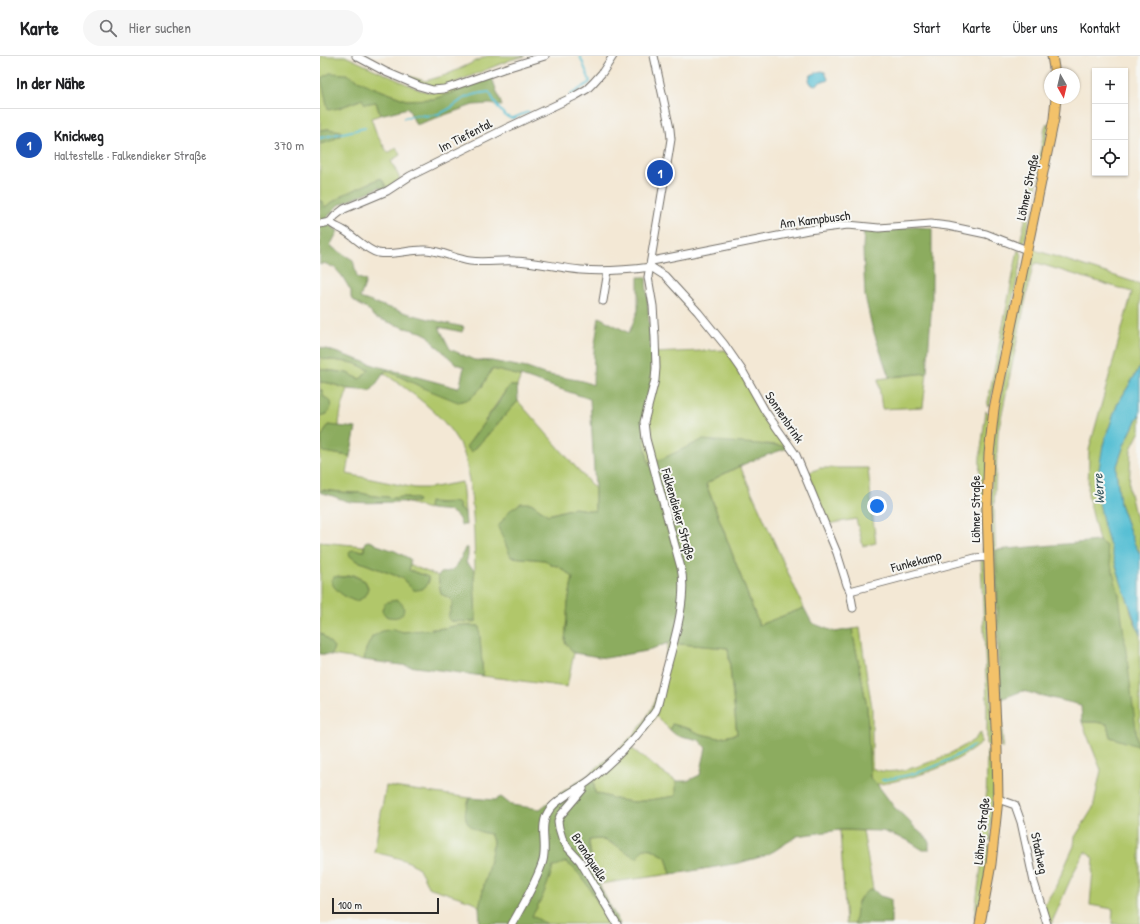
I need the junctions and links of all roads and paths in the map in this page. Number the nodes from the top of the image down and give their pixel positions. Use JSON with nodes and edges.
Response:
{"nodes":[{"id":1,"x":356,"y":56,"type":"edge"},
{"id":2,"x":545,"y":56,"type":"edge"},
{"id":3,"x":613,"y":56,"type":"edge"},
{"id":4,"x":654,"y":56,"type":"edge"},
{"id":5,"x":1052,"y":56,"type":"edge"},
{"id":6,"x":1054,"y":68,"type":"edge"},
{"id":7,"x":1055,"y":104,"type":"edge"},
{"id":8,"x":330,"y":222,"type":"junction"},
{"id":9,"x":320,"y":224,"type":"edge"},
{"id":10,"x":1027,"y":250,"type":"junction"},
{"id":11,"x":651,"y":264,"type":"junction"},
{"id":12,"x":608,"y":271,"type":"junction"},
{"id":13,"x":603,"y":301,"type":"dead end"},
{"id":14,"x":988,"y":557,"type":"junction"},
{"id":15,"x":850,"y":591,"type":"junction"},
{"id":16,"x":853,"y":608,"type":"dead end"},
{"id":17,"x":587,"y":784,"type":"junction"},
{"id":18,"x":998,"y":799,"type":"junction"},
{"id":19,"x":512,"y":924,"type":"edge"},
{"id":20,"x":617,"y":924,"type":"edge"},
{"id":21,"x":980,"y":924,"type":"edge"},
{"id":22,"x":1047,"y":924,"type":"edge"}],
"edges":[{"from":1,"to":2,"type":"street"},
{"from":3,"to":8,"type":"street","name":"Im Tiefental"},
{"from":4,"to":11,"type":"street","name":"Falkendieker Straße"},
{"from":5,"to":6,"type":"main road"},
{"from":7,"to":10,"type":"main road","name":"Löhner Straße"},
{"from":8,"to":9,"type":"street"},
{"from":8,"to":12,"type":"street","name":"Am Kampbusch"},
{"from":10,"to":11,"type":"street","name":"Am Kampbusch"},
{"from":10,"to":14,"type":"main road","name":"Löhner Straße"},
{"from":11,"to":12,"type":"street","name":"Am Kampbusch"},
{"from":11,"to":15,"type":"street","name":"Sonnenbrink"},
{"from":11,"to":17,"type":"street","name":"Falkendieker Straße"},
{"from":12,"to":13,"type":"street"},
{"from":14,"to":15,"type":"street","name":"Funkekamp"},
{"from":14,"to":18,"type":"main road","name":"Löhner Straße"},
{"from":15,"to":16,"type":"street","name":"Sonnenbrink"},
{"from":17,"to":19,"type":"street","name":"Falkendieker Straße"},
{"from":17,"to":20,"type":"street","name":"Brandquelle"},
{"from":18,"to":21,"type":"main road","name":"Löhner Straße"},
{"from":18,"to":22,"type":"street","name":"Stadtweg"}]}
